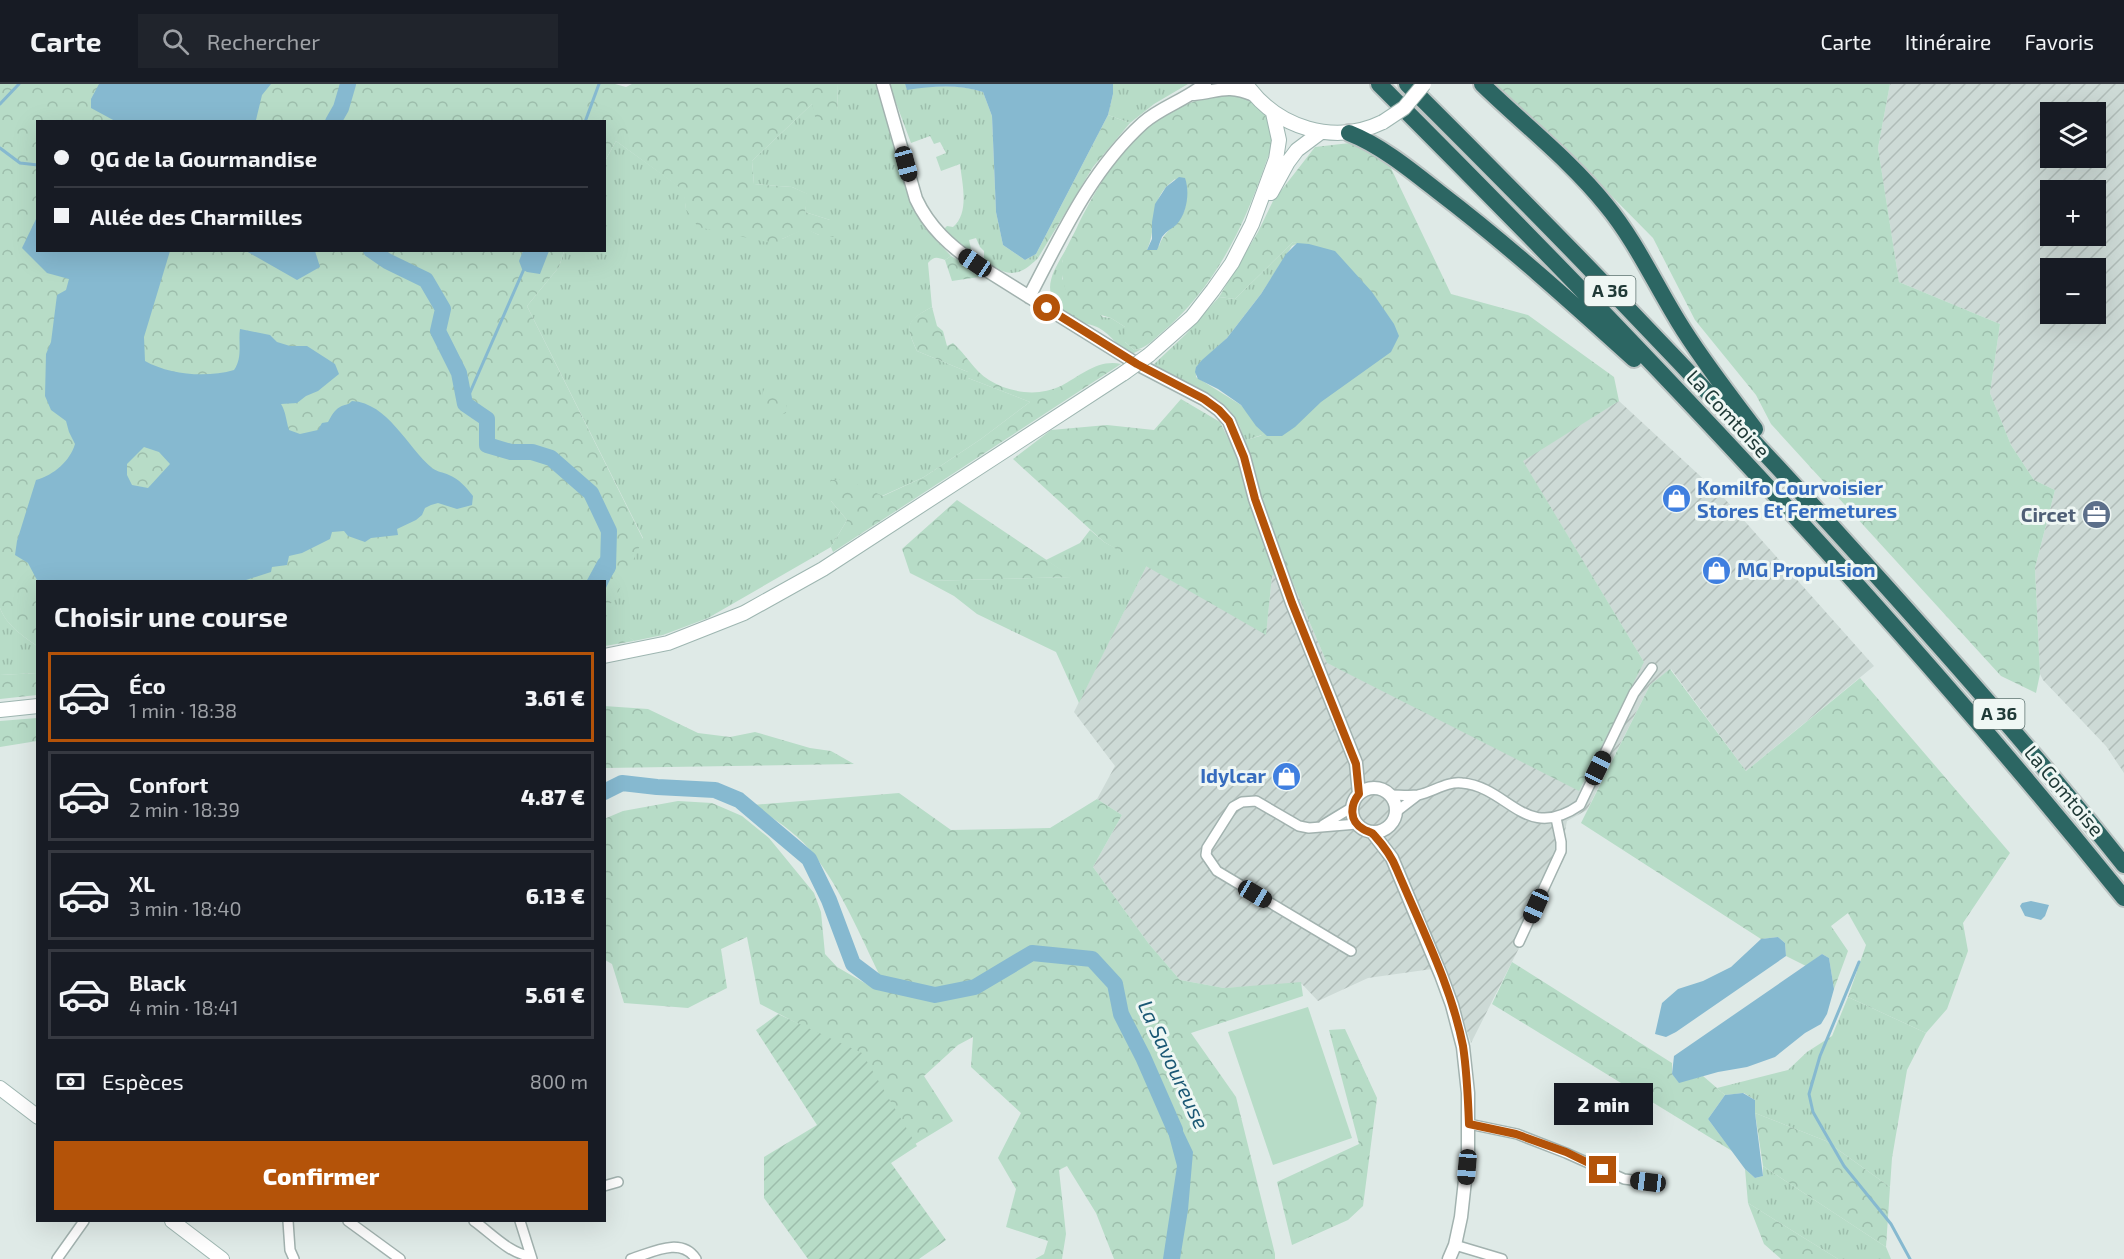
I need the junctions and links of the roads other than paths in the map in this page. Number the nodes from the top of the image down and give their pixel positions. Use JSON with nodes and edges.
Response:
{"nodes":[{"id":1,"x":883,"y":84,"type":"edge"},
{"id":2,"x":1205,"y":84,"type":"edge"},
{"id":3,"x":1379,"y":84,"type":"edge"},
{"id":4,"x":1407,"y":84,"type":"edge"},
{"id":5,"x":1424,"y":84,"type":"edge"},
{"id":6,"x":1482,"y":84,"type":"edge"},
{"id":7,"x":1250,"y":89,"type":"edge"},
{"id":8,"x":1193,"y":94,"type":"junction"},
{"id":9,"x":1273,"y":113,"type":"junction"},
{"id":10,"x":1321,"y":132,"type":"junction"},
{"id":11,"x":1349,"y":133,"type":"junction"},
{"id":12,"x":1256,"y":214,"type":"junction"},
{"id":13,"x":1029,"y":297,"type":"junction"},
{"id":14,"x":1723,"y":439,"type":"junction"},
{"id":15,"x":1809,"y":502,"type":"junction"},
{"id":16,"x":606,"y":656,"type":"edge"},
{"id":17,"x":1652,"y":668,"type":"dead end"},
{"id":18,"x":36,"y":706,"type":"edge"},
{"id":19,"x":0,"y":710,"type":"edge"},
{"id":20,"x":1356,"y":764,"type":"junction"},
{"id":21,"x":1376,"y":788,"type":"junction"},
{"id":22,"x":1359,"y":794,"type":"junction"},
{"id":23,"x":1390,"y":795,"type":"junction"},
{"id":24,"x":1418,"y":795,"type":"junction"},
{"id":25,"x":1352,"y":808,"type":"junction"},
{"id":26,"x":1396,"y":812,"type":"junction"},
{"id":27,"x":1556,"y":818,"type":"junction"},
{"id":28,"x":1356,"y":824,"type":"junction"},
{"id":29,"x":1321,"y":826,"type":"junction"},
{"id":30,"x":1389,"y":826,"type":"junction"},
{"id":31,"x":1372,"y":832,"type":"junction"},
{"id":32,"x":1392,"y":858,"type":"junction"},
{"id":33,"x":2124,"y":865,"type":"edge"},
{"id":34,"x":2124,"y":898,"type":"edge"},
{"id":35,"x":1519,"y":942,"type":"dead end"},
{"id":36,"x":1351,"y":951,"type":"dead end"},
{"id":37,"x":0,"y":1088,"type":"edge"},
{"id":38,"x":36,"y":1115,"type":"edge"},
{"id":39,"x":1469,"y":1124,"type":"junction"},
{"id":40,"x":618,"y":1182,"type":"dead end"},
{"id":41,"x":1648,"y":1182,"type":"dead end"},
{"id":42,"x":606,"y":1185,"type":"edge"},
{"id":43,"x":83,"y":1222,"type":"edge"},
{"id":44,"x":173,"y":1222,"type":"edge"},
{"id":45,"x":288,"y":1222,"type":"edge"},
{"id":46,"x":349,"y":1222,"type":"edge"},
{"id":47,"x":475,"y":1222,"type":"edge"},
{"id":48,"x":520,"y":1222,"type":"edge"},
{"id":49,"x":1455,"y":1245,"type":"junction"},
{"id":50,"x":531,"y":1257,"type":"edge"},
{"id":51,"x":57,"y":1259,"type":"edge"},
{"id":52,"x":222,"y":1259,"type":"edge"},
{"id":53,"x":294,"y":1259,"type":"edge"},
{"id":54,"x":400,"y":1259,"type":"edge"},
{"id":55,"x":631,"y":1259,"type":"edge"},
{"id":56,"x":696,"y":1259,"type":"edge"},
{"id":57,"x":1449,"y":1259,"type":"edge"},
{"id":58,"x":1502,"y":1259,"type":"edge"}],
"edges":[{"from":1,"to":13,"type":"street"},
{"from":2,"to":8,"type":"street"},
{"from":3,"to":14,"type":"highway","name":"La Comtoise","number":"A 36"},
{"from":4,"to":15,"type":"highway","name":"La Comtoise","number":"A 36"},
{"from":5,"to":11,"type":"main road","bridge":true},
{"from":6,"to":15,"type":"highway"},
{"from":7,"to":8,"type":"street"},
{"from":7,"to":9,"type":"main road"},
{"from":8,"to":13,"type":"street"},
{"from":9,"to":10,"type":"main road"},
{"from":9,"to":12,"type":"main road"},
{"from":10,"to":11,"type":"main road"},
{"from":10,"to":12,"type":"main road"},
{"from":11,"to":14,"type":"highway"},
{"from":12,"to":16,"type":"main road","bridge":true},
{"from":13,"to":20,"type":"street"},
{"from":14,"to":34,"type":"highway","name":"La Comtoise","number":"A 36"},
{"from":15,"to":33,"type":"highway","name":"La Comtoise","number":"A 36"},
{"from":17,"to":27,"type":"street"},
{"from":18,"to":19,"type":"main road"},
{"from":20,"to":21,"type":"street"},
{"from":20,"to":22,"type":"street"},
{"from":21,"to":22,"type":"street"},
{"from":21,"to":23,"type":"street"},
{"from":22,"to":25,"type":"street"},
{"from":23,"to":24,"type":"street"},
{"from":23,"to":26,"type":"street"},
{"from":24,"to":26,"type":"street"},
{"from":24,"to":27,"type":"street"},
{"from":25,"to":28,"type":"street"},
{"from":25,"to":29,"type":"street"},
{"from":26,"to":30,"type":"street"},
{"from":27,"to":35,"type":"street"},
{"from":28,"to":29,"type":"street"},
{"from":28,"to":31,"type":"street"},
{"from":29,"to":36,"type":"street"},
{"from":30,"to":31,"type":"street"},
{"from":30,"to":32,"type":"street"},
{"from":31,"to":32,"type":"street"},
{"from":32,"to":39,"type":"street"},
{"from":37,"to":38,"type":"main road"},
{"from":39,"to":41,"type":"street"},
{"from":39,"to":49,"type":"street"},
{"from":40,"to":42,"type":"street"},
{"from":43,"to":51,"type":"street"},
{"from":44,"to":52,"type":"main road"},
{"from":45,"to":53,"type":"street"},
{"from":46,"to":54,"type":"street"},
{"from":47,"to":50,"type":"street"},
{"from":48,"to":50,"type":"street"},
{"from":49,"to":57,"type":"street"},
{"from":49,"to":58,"type":"street"},
{"from":55,"to":56,"type":"street"}]}
